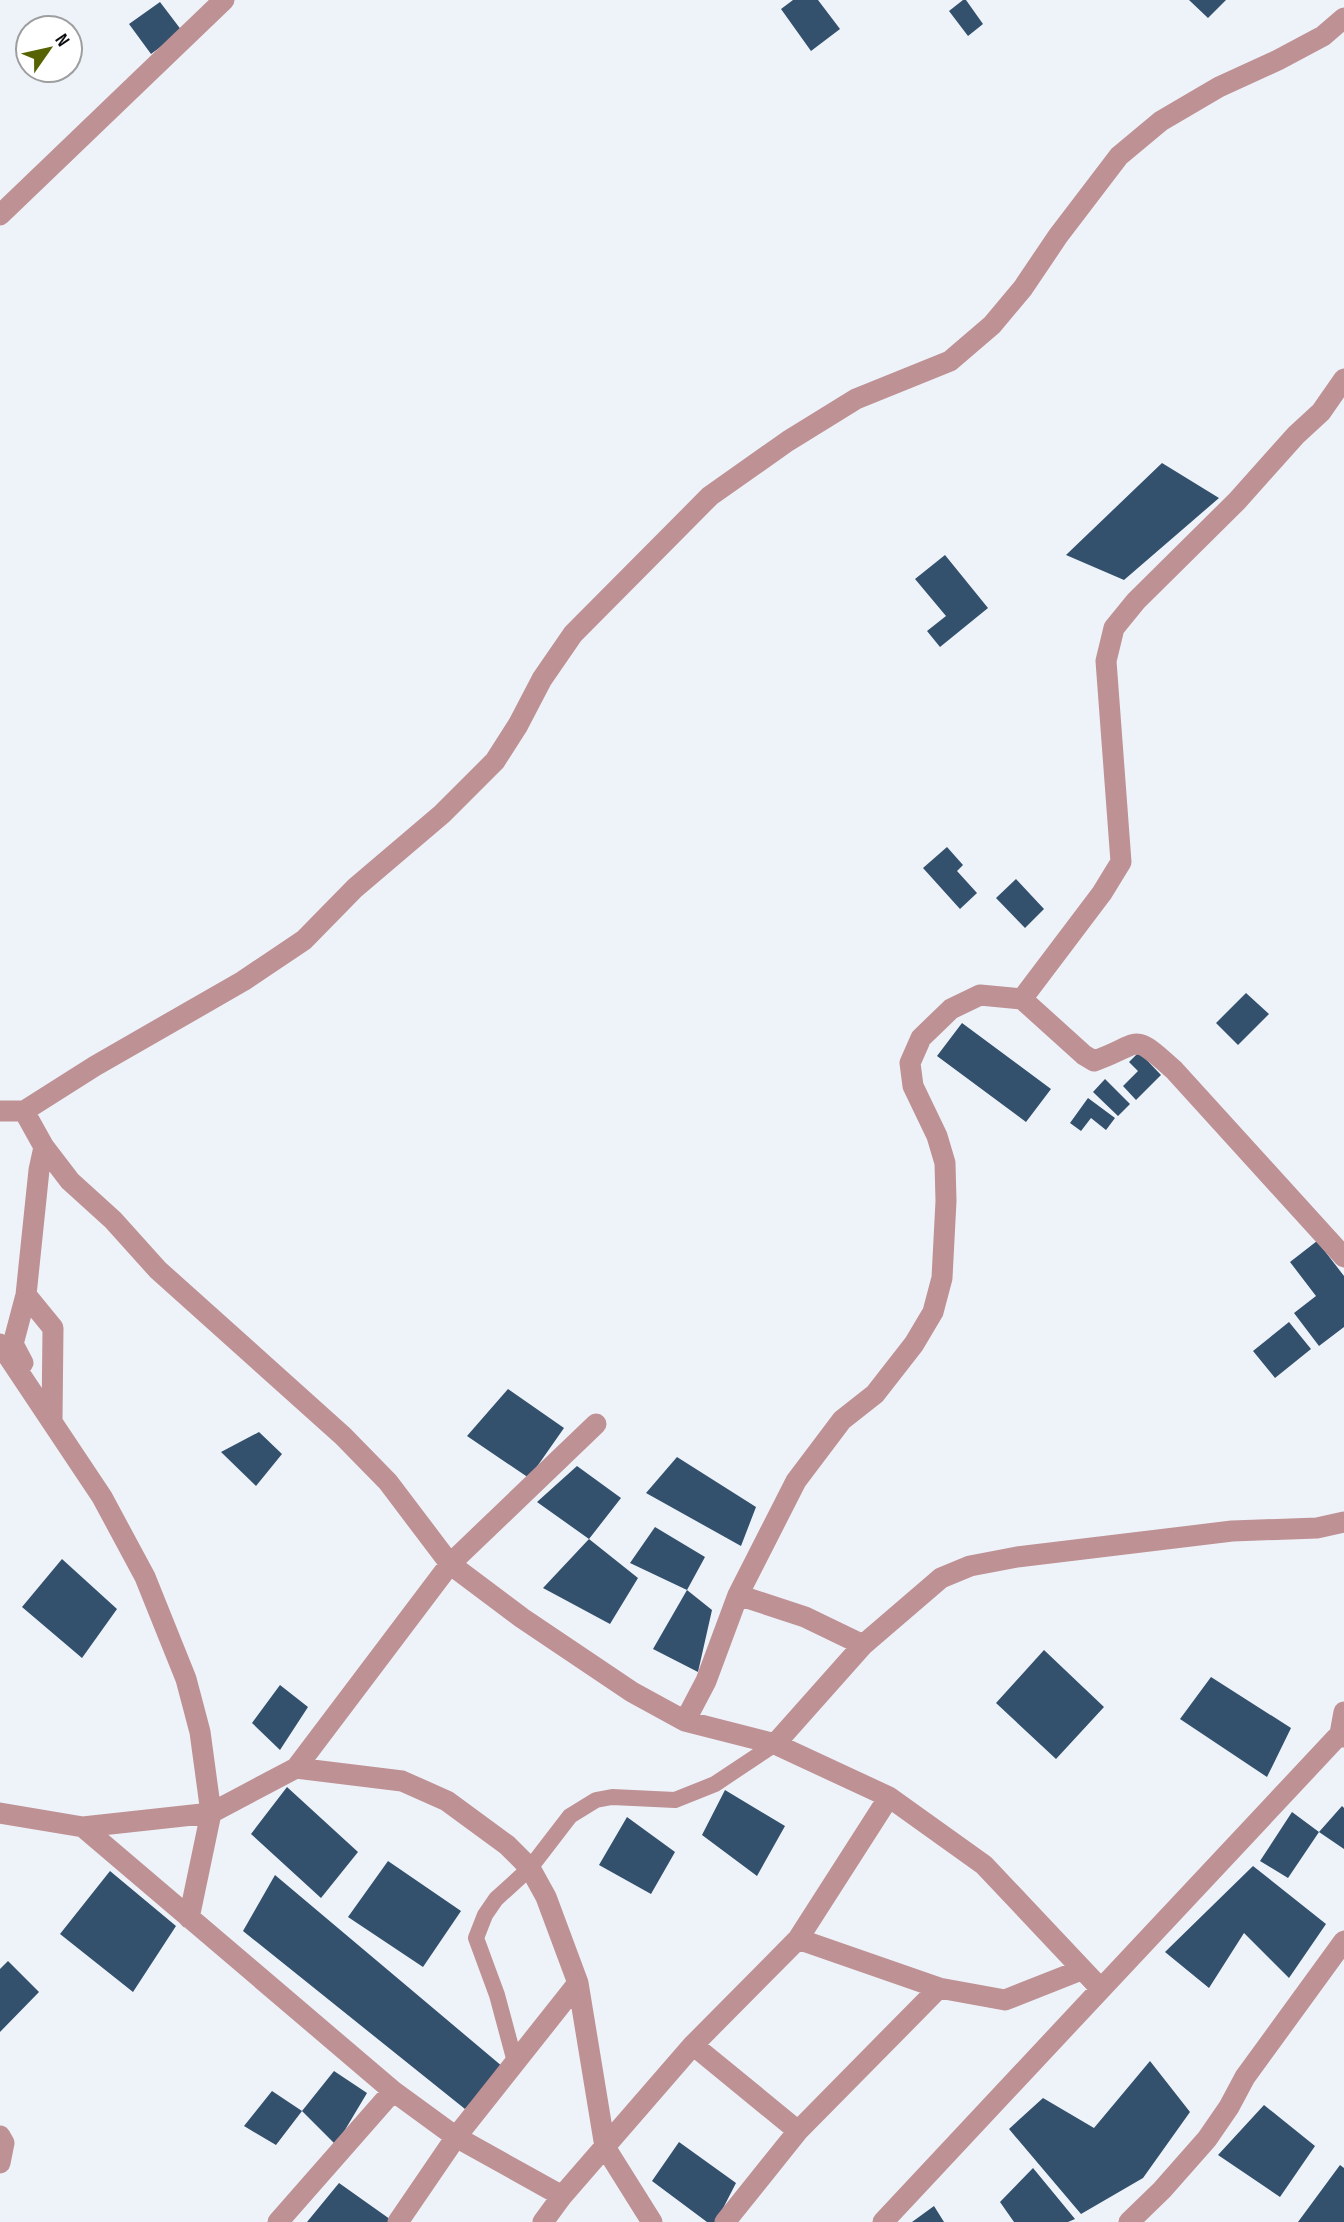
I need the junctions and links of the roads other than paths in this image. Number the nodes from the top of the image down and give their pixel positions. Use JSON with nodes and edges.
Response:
{"nodes":[{"id":1,"x":224,"y":0,"type":"edge"},
{"id":2,"x":1344,"y":19,"type":"edge"},
{"id":3,"x":0,"y":215,"type":"edge"},
{"id":4,"x":1344,"y":379,"type":"edge"},
{"id":5,"x":1022,"y":999,"type":"junction"},
{"id":6,"x":0,"y":1111,"type":"edge"},
{"id":7,"x":24,"y":1111,"type":"junction"},
{"id":8,"x":44,"y":1147,"type":"junction"},
{"id":9,"x":1344,"y":1257,"type":"edge"},
{"id":10,"x":26,"y":1295,"type":"junction"},
{"id":11,"x":0,"y":1344,"type":"edge"},
{"id":12,"x":52,"y":1421,"type":"junction"},
{"id":13,"x":596,"y":1424,"type":"dead end"},
{"id":14,"x":1344,"y":1522,"type":"edge"},
{"id":15,"x":450,"y":1564,"type":"junction"},
{"id":16,"x":738,"y":1595,"type":"junction"},
{"id":17,"x":863,"y":1646,"type":"junction"},
{"id":18,"x":1344,"y":1712,"type":"edge"},
{"id":19,"x":685,"y":1721,"type":"junction"},
{"id":20,"x":1342,"y":1736,"type":"edge"},
{"id":21,"x":775,"y":1744,"type":"junction"},
{"id":22,"x":296,"y":1768,"type":"junction"},
{"id":23,"x":889,"y":1797,"type":"junction"},
{"id":24,"x":0,"y":1813,"type":"edge"},
{"id":25,"x":211,"y":1813,"type":"junction"},
{"id":26,"x":83,"y":1827,"type":"junction"},
{"id":27,"x":530,"y":1868,"type":"junction"},
{"id":28,"x":189,"y":1918,"type":"junction"},
{"id":29,"x":798,"y":1939,"type":"junction"},
{"id":30,"x":1344,"y":1941,"type":"edge"},
{"id":31,"x":1082,"y":1970,"type":"junction"},
{"id":32,"x":578,"y":1983,"type":"junction"},
{"id":33,"x":939,"y":1988,"type":"junction"},
{"id":34,"x":1101,"y":1989,"type":"junction"},
{"id":35,"x":693,"y":2045,"type":"junction"},
{"id":36,"x":515,"y":2062,"type":"junction"},
{"id":37,"x":393,"y":2091,"type":"junction"},
{"id":38,"x":798,"y":2131,"type":"junction"},
{"id":39,"x":0,"y":2136,"type":"edge"},
{"id":40,"x":456,"y":2137,"type":"junction"},
{"id":41,"x":605,"y":2147,"type":"junction"},
{"id":42,"x":0,"y":2163,"type":"edge"},
{"id":43,"x":562,"y":2196,"type":"junction"},
{"id":44,"x":278,"y":2222,"type":"edge"},
{"id":45,"x":398,"y":2222,"type":"edge"},
{"id":46,"x":543,"y":2222,"type":"edge"},
{"id":47,"x":652,"y":2222,"type":"edge"},
{"id":48,"x":725,"y":2222,"type":"edge"},
{"id":49,"x":883,"y":2222,"type":"edge"},
{"id":50,"x":1129,"y":2222,"type":"edge"}],
"edges":[{"from":1,"to":3,"type":"street"},
{"from":2,"to":7,"type":"street"},
{"from":4,"to":5,"type":"street"},
{"from":5,"to":9,"type":"street"},
{"from":5,"to":16,"type":"street"},
{"from":6,"to":7,"type":"street"},
{"from":7,"to":8,"type":"street"},
{"from":8,"to":10,"type":"street"},
{"from":8,"to":15,"type":"street"},
{"from":10,"to":12,"type":"street"},
{"from":10,"to":12,"type":"street"},
{"from":11,"to":12,"type":"street"},
{"from":12,"to":25,"type":"street"},
{"from":13,"to":15,"type":"street"},
{"from":14,"to":17,"type":"street"},
{"from":15,"to":19,"type":"street"},
{"from":15,"to":22,"type":"street"},
{"from":16,"to":17,"type":"street"},
{"from":16,"to":19,"type":"street"},
{"from":17,"to":21,"type":"street"},
{"from":18,"to":20,"type":"street"},
{"from":19,"to":21,"type":"street"},
{"from":20,"to":34,"type":"street"},
{"from":21,"to":23,"type":"street"},
{"from":21,"to":27,"type":"lane"},
{"from":22,"to":25,"type":"street"},
{"from":22,"to":27,"type":"street"},
{"from":23,"to":29,"type":"street"},
{"from":23,"to":31,"type":"street"},
{"from":24,"to":26,"type":"street"},
{"from":25,"to":26,"type":"street"},
{"from":25,"to":28,"type":"street"},
{"from":26,"to":28,"type":"street"},
{"from":27,"to":32,"type":"street"},
{"from":27,"to":36,"type":"lane"},
{"from":28,"to":37,"type":"street"},
{"from":29,"to":33,"type":"street"},
{"from":29,"to":35,"type":"street"},
{"from":30,"to":50,"type":"street"},
{"from":31,"to":33,"type":"street"},
{"from":31,"to":34,"type":"street"},
{"from":32,"to":36,"type":"street"},
{"from":32,"to":41,"type":"street"},
{"from":33,"to":38,"type":"street"},
{"from":34,"to":49,"type":"street"},
{"from":35,"to":38,"type":"street"},
{"from":35,"to":41,"type":"street"},
{"from":36,"to":40,"type":"street"},
{"from":37,"to":40,"type":"street"},
{"from":37,"to":44,"type":"street"},
{"from":38,"to":48,"type":"street"},
{"from":39,"to":42,"type":"street"},
{"from":40,"to":43,"type":"street"},
{"from":40,"to":45,"type":"street"},
{"from":41,"to":43,"type":"street"},
{"from":41,"to":47,"type":"street"},
{"from":43,"to":46,"type":"street"}]}
